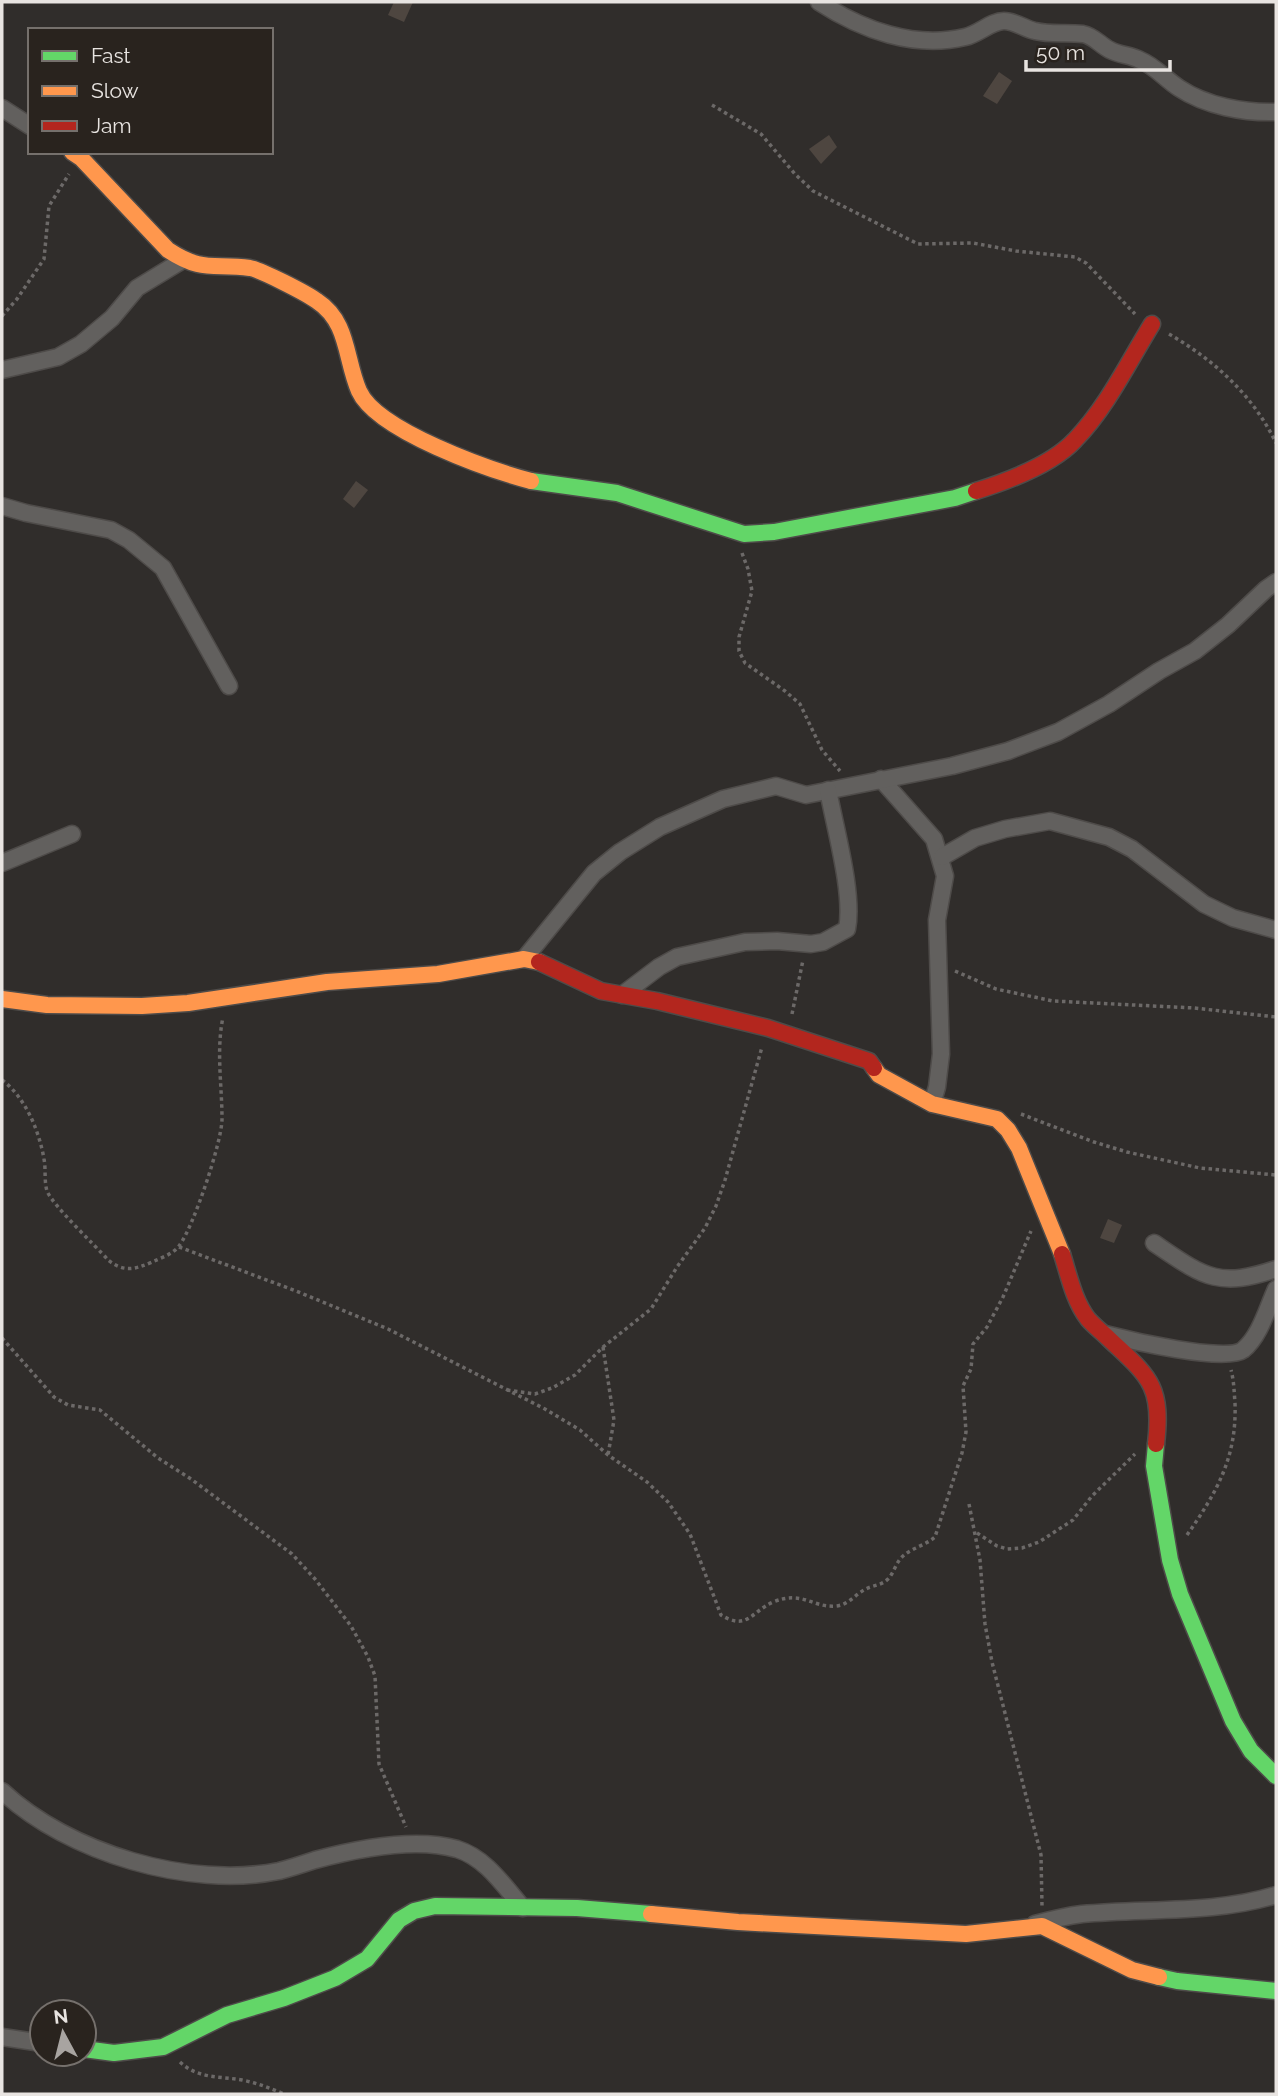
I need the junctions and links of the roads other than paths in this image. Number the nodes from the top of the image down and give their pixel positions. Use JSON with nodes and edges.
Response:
{"nodes":[{"id":1,"x":819,"y":2,"type":"edge"},
{"id":2,"x":2,"y":108,"type":"edge"},
{"id":3,"x":1276,"y":113,"type":"edge"},
{"id":4,"x":28,"y":125,"type":"edge"},
{"id":5,"x":76,"y":155,"type":"edge"},
{"id":6,"x":183,"y":260,"type":"junction"},
{"id":7,"x":1152,"y":324,"type":"road end"},
{"id":8,"x":2,"y":370,"type":"edge"},
{"id":9,"x":2,"y":506,"type":"edge"},
{"id":10,"x":1276,"y":582,"type":"edge"},
{"id":11,"x":229,"y":686,"type":"dead end"},
{"id":12,"x":881,"y":779,"type":"junction"},
{"id":13,"x":828,"y":790,"type":"junction"},
{"id":14,"x":72,"y":834,"type":"dead end"},
{"id":15,"x":942,"y":857,"type":"junction"},
{"id":16,"x":2,"y":863,"type":"edge"},
{"id":17,"x":1276,"y":930,"type":"edge"},
{"id":18,"x":524,"y":959,"type":"junction"},
{"id":19,"x":622,"y":995,"type":"junction"},
{"id":20,"x":2,"y":999,"type":"edge"},
{"id":21,"x":932,"y":1104,"type":"junction"},
{"id":22,"x":1154,"y":1243,"type":"dead end"},
{"id":23,"x":1276,"y":1269,"type":"edge"},
{"id":24,"x":1276,"y":1289,"type":"edge"},
{"id":25,"x":1102,"y":1334,"type":"junction"},
{"id":26,"x":1276,"y":1776,"type":"edge"},
{"id":27,"x":2,"y":1791,"type":"edge"},
{"id":28,"x":1276,"y":1895,"type":"edge"},
{"id":29,"x":523,"y":1908,"type":"junction"},
{"id":30,"x":1022,"y":1927,"type":"junction"},
{"id":31,"x":1276,"y":1991,"type":"edge"},
{"id":32,"x":2,"y":2038,"type":"edge"},
{"id":33,"x":28,"y":2041,"type":"edge"},
{"id":34,"x":98,"y":2051,"type":"edge"}],
"edges":[{"from":1,"to":3,"type":"street"},
{"from":2,"to":4,"type":"street"},
{"from":5,"to":6,"type":"street"},
{"from":6,"to":7,"type":"street"},
{"from":6,"to":8,"type":"street"},
{"from":9,"to":11,"type":"street"},
{"from":10,"to":12,"type":"street"},
{"from":12,"to":13,"type":"street"},
{"from":12,"to":15,"type":"street"},
{"from":13,"to":18,"type":"street"},
{"from":13,"to":19,"type":"street"},
{"from":14,"to":16,"type":"street"},
{"from":15,"to":17,"type":"street"},
{"from":15,"to":21,"type":"street"},
{"from":18,"to":19,"type":"street"},
{"from":18,"to":20,"type":"street"},
{"from":19,"to":21,"type":"street"},
{"from":21,"to":25,"type":"street"},
{"from":22,"to":23,"type":"street"},
{"from":24,"to":25,"type":"street"},
{"from":25,"to":26,"type":"street"},
{"from":27,"to":29,"type":"street"},
{"from":28,"to":30,"type":"street"},
{"from":29,"to":30,"type":"street"},
{"from":29,"to":34,"type":"street"},
{"from":30,"to":31,"type":"street"},
{"from":32,"to":33,"type":"street"}]}
